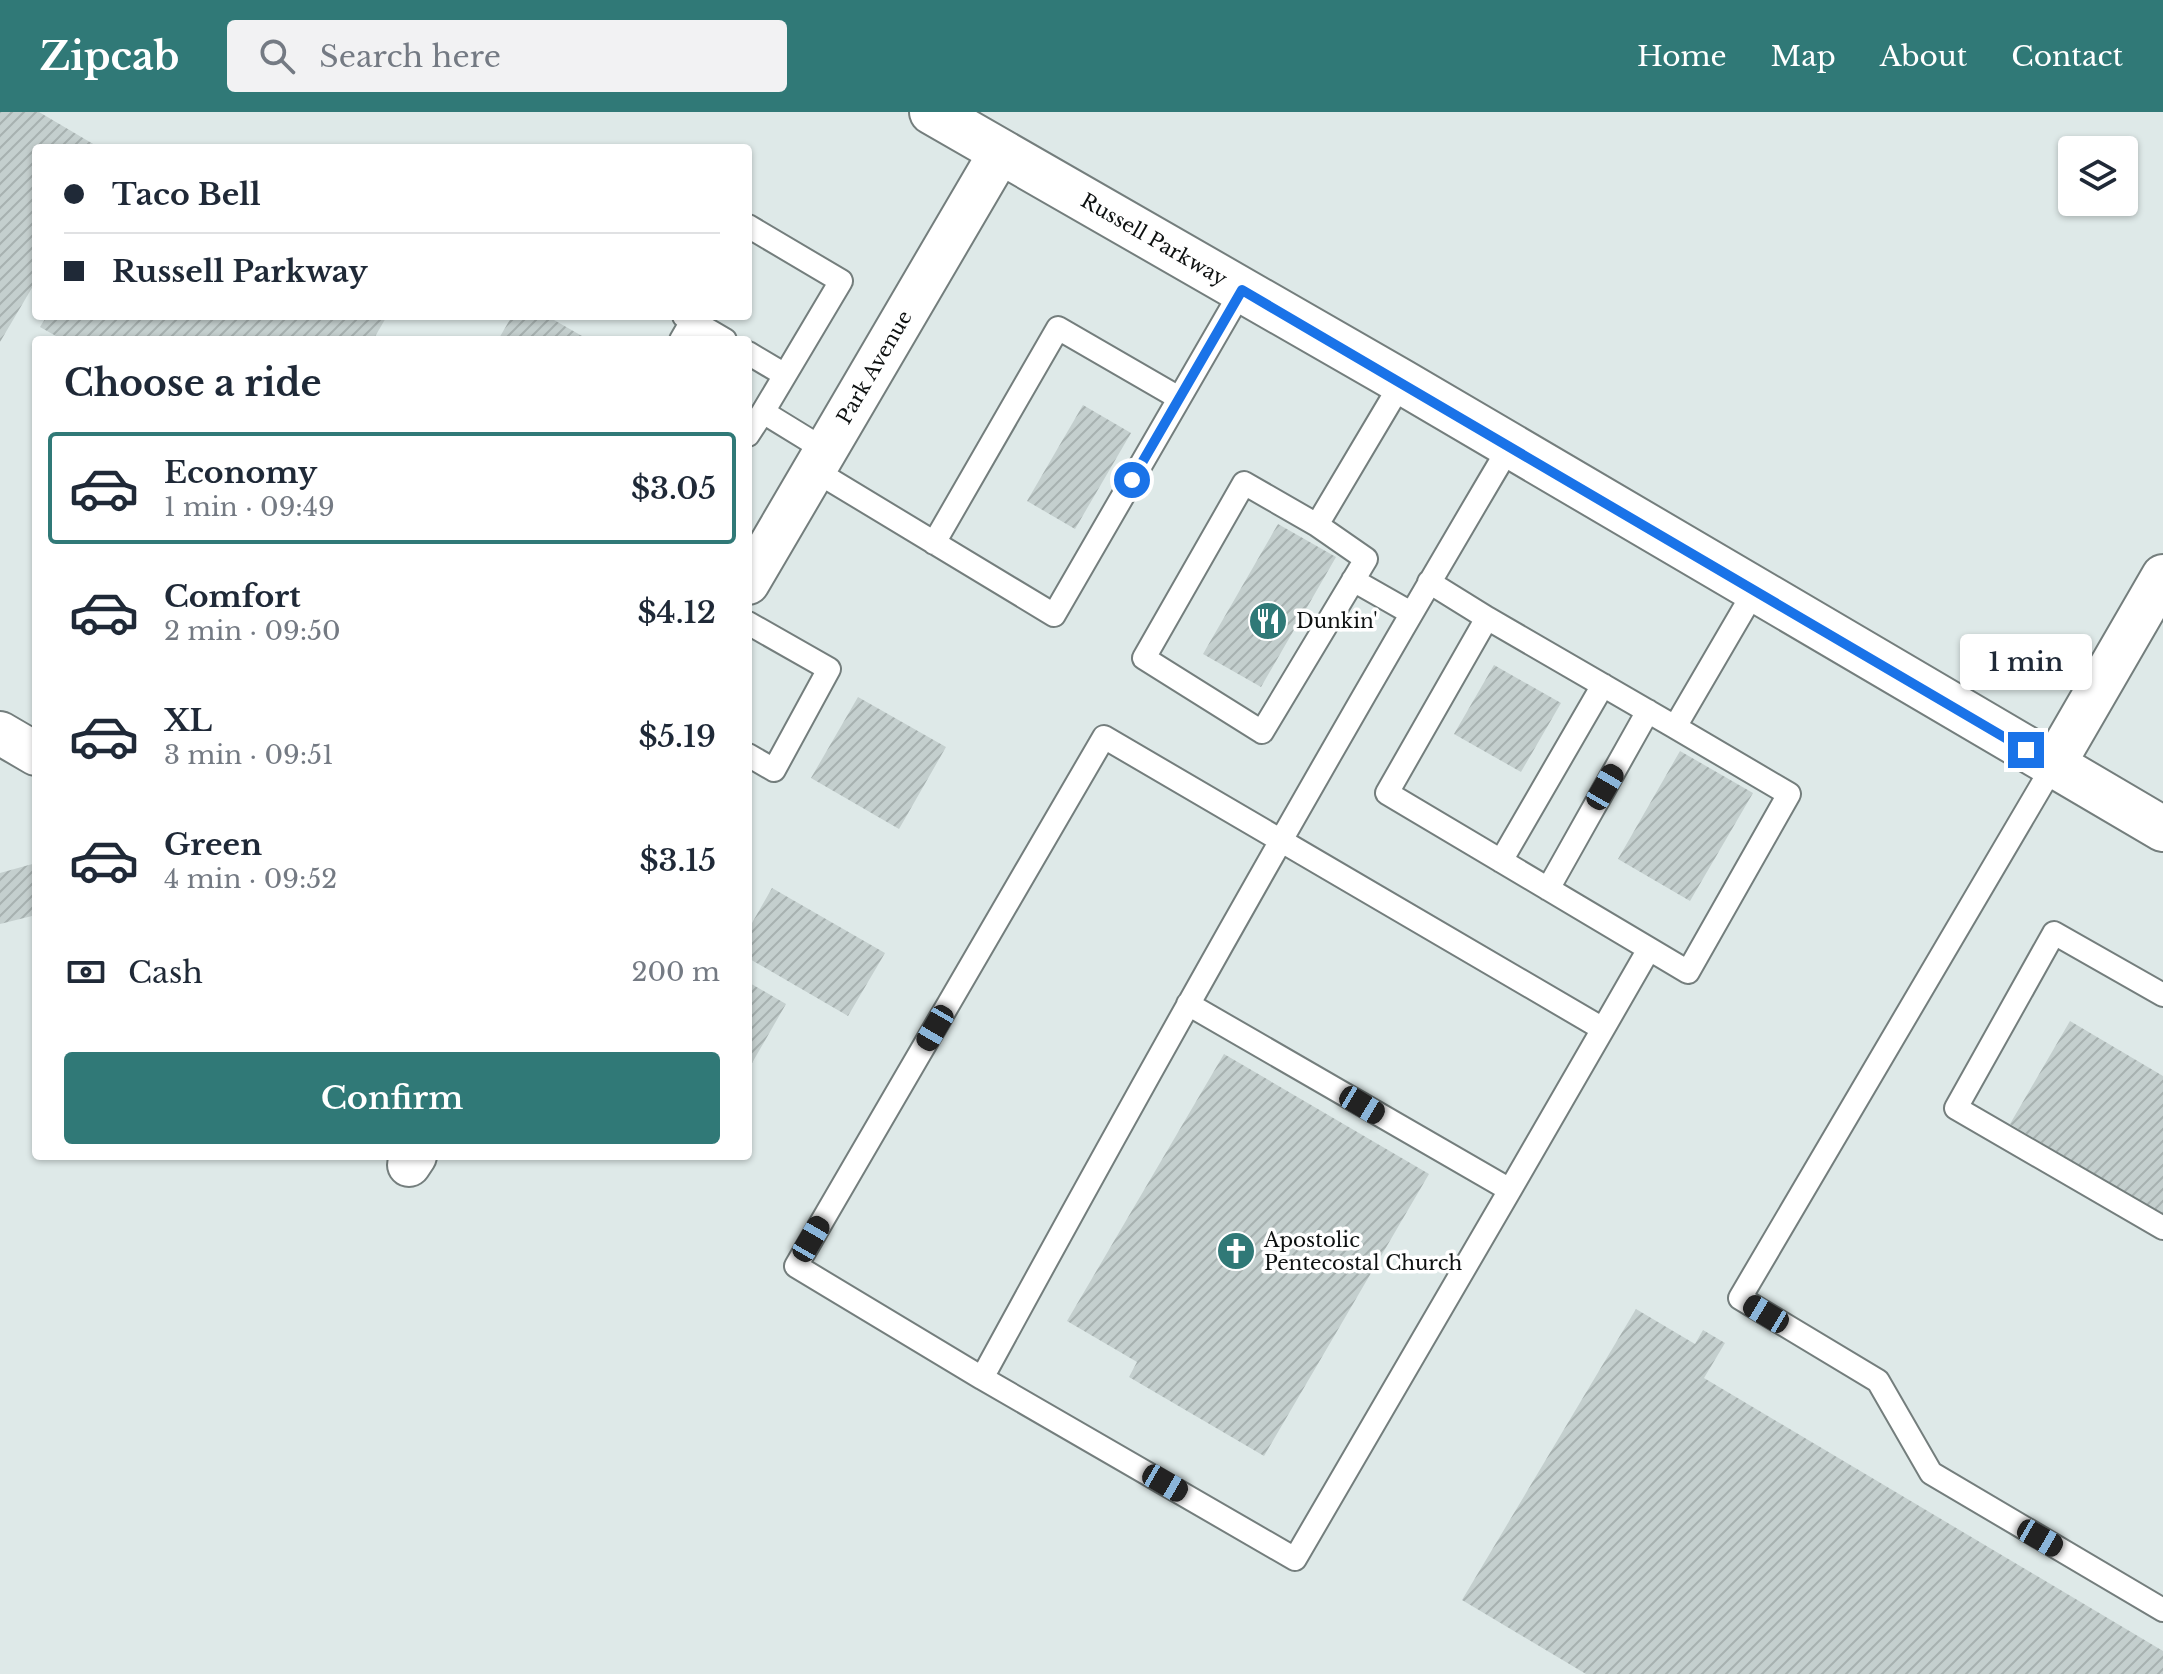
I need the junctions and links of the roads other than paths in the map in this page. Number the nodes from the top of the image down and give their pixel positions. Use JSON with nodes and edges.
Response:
{"nodes":[{"id":1,"x":932,"y":112,"type":"edge"},
{"id":2,"x":1001,"y":151,"type":"junction"},
{"id":3,"x":752,"y":228,"type":"edge"},
{"id":4,"x":1242,"y":290,"type":"junction"},
{"id":5,"x":685,"y":326,"type":"edge"},
{"id":6,"x":714,"y":336,"type":"edge"},
{"id":7,"x":752,"y":355,"type":"edge"},
{"id":8,"x":785,"y":375,"type":"junction"},
{"id":9,"x":1402,"y":382,"type":"junction"},
{"id":10,"x":1179,"y":398,"type":"junction"},
{"id":11,"x":763,"y":412,"type":"junction"},
{"id":12,"x":752,"y":429,"type":"edge"},
{"id":13,"x":1510,"y":446,"type":"junction"},
{"id":14,"x":819,"y":460,"type":"junction"},
{"id":15,"x":1317,"y":525,"type":"junction"},
{"id":16,"x":934,"y":543,"type":"junction"},
{"id":17,"x":752,"y":576,"type":"edge"},
{"id":18,"x":2163,"y":576,"type":"edge"},
{"id":19,"x":1353,"y":580,"type":"junction"},
{"id":20,"x":1429,"y":582,"type":"junction"},
{"id":21,"x":1755,"y":590,"type":"junction"},
{"id":22,"x":1411,"y":613,"type":"junction"},
{"id":23,"x":1487,"y":618,"type":"junction"},
{"id":24,"x":752,"y":625,"type":"edge"},
{"id":25,"x":1603,"y":685,"type":"junction"},
{"id":26,"x":1648,"y":711,"type":"junction"},
{"id":27,"x":1675,"y":727,"type":"junction"},
{"id":28,"x":0,"y":733,"type":"edge"},
{"id":29,"x":32,"y":752,"type":"edge"},
{"id":30,"x":752,"y":757,"type":"edge"},
{"id":31,"x":2053,"y":766,"type":"junction"},
{"id":32,"x":2163,"y":829,"type":"edge"},
{"id":33,"x":1282,"y":838,"type":"junction"},
{"id":34,"x":1501,"y":861,"type":"junction"},
{"id":35,"x":1548,"y":889,"type":"junction"},
{"id":36,"x":1649,"y":949,"type":"junction"},
{"id":37,"x":2163,"y":995,"type":"edge"},
{"id":38,"x":1188,"y":1004,"type":"junction"},
{"id":39,"x":1603,"y":1029,"type":"junction"},
{"id":40,"x":1510,"y":1190,"type":"junction"},
{"id":41,"x":2163,"y":1228,"type":"edge"},
{"id":42,"x":982,"y":1378,"type":"junction"},
{"id":43,"x":2161,"y":1605,"type":"edge"}],
"edges":[{"from":1,"to":2,"type":"main road","name":"Russell Parkway"},
{"from":2,"to":4,"type":"main road","name":"Russell Parkway"},
{"from":2,"to":14,"type":"street","name":"Park Avenue"},
{"from":3,"to":8,"type":"lane"},
{"from":4,"to":9,"type":"main road","name":"Russell Parkway"},
{"from":4,"to":10,"type":"lane"},
{"from":5,"to":6,"type":"lane"},
{"from":7,"to":8,"type":"lane"},
{"from":8,"to":11,"type":"lane"},
{"from":9,"to":13,"type":"main road","name":"Russell Parkway"},
{"from":9,"to":15,"type":"lane"},
{"from":10,"to":16,"type":"lane"},
{"from":10,"to":16,"type":"lane"},
{"from":11,"to":12,"type":"lane"},
{"from":11,"to":14,"type":"lane"},
{"from":13,"to":20,"type":"lane"},
{"from":13,"to":21,"type":"main road","name":"Russell Parkway"},
{"from":14,"to":16,"type":"lane"},
{"from":14,"to":17,"type":"street","name":"Park Avenue"},
{"from":15,"to":19,"type":"lane"},
{"from":15,"to":19,"type":"lane"},
{"from":18,"to":31,"type":"street"},
{"from":19,"to":22,"type":"lane"},
{"from":20,"to":22,"type":"lane"},
{"from":20,"to":23,"type":"lane"},
{"from":21,"to":27,"type":"lane"},
{"from":21,"to":31,"type":"main road","name":"Russell Parkway"},
{"from":22,"to":33,"type":"lane"},
{"from":23,"to":25,"type":"lane"},
{"from":23,"to":34,"type":"lane"},
{"from":24,"to":30,"type":"lane"},
{"from":25,"to":26,"type":"lane"},
{"from":25,"to":34,"type":"lane"},
{"from":26,"to":27,"type":"lane"},
{"from":26,"to":35,"type":"lane"},
{"from":27,"to":36,"type":"lane"},
{"from":28,"to":29,"type":"street"},
{"from":31,"to":32,"type":"main road","name":"Russell Parkway"},
{"from":31,"to":43,"type":"lane"},
{"from":33,"to":38,"type":"lane"},
{"from":33,"to":39,"type":"lane"},
{"from":33,"to":42,"type":"lane"},
{"from":34,"to":35,"type":"lane"},
{"from":35,"to":36,"type":"lane"},
{"from":36,"to":39,"type":"lane"},
{"from":37,"to":41,"type":"lane"},
{"from":38,"to":40,"type":"lane"},
{"from":38,"to":42,"type":"lane"},
{"from":39,"to":40,"type":"lane"},
{"from":40,"to":42,"type":"lane"}]}
